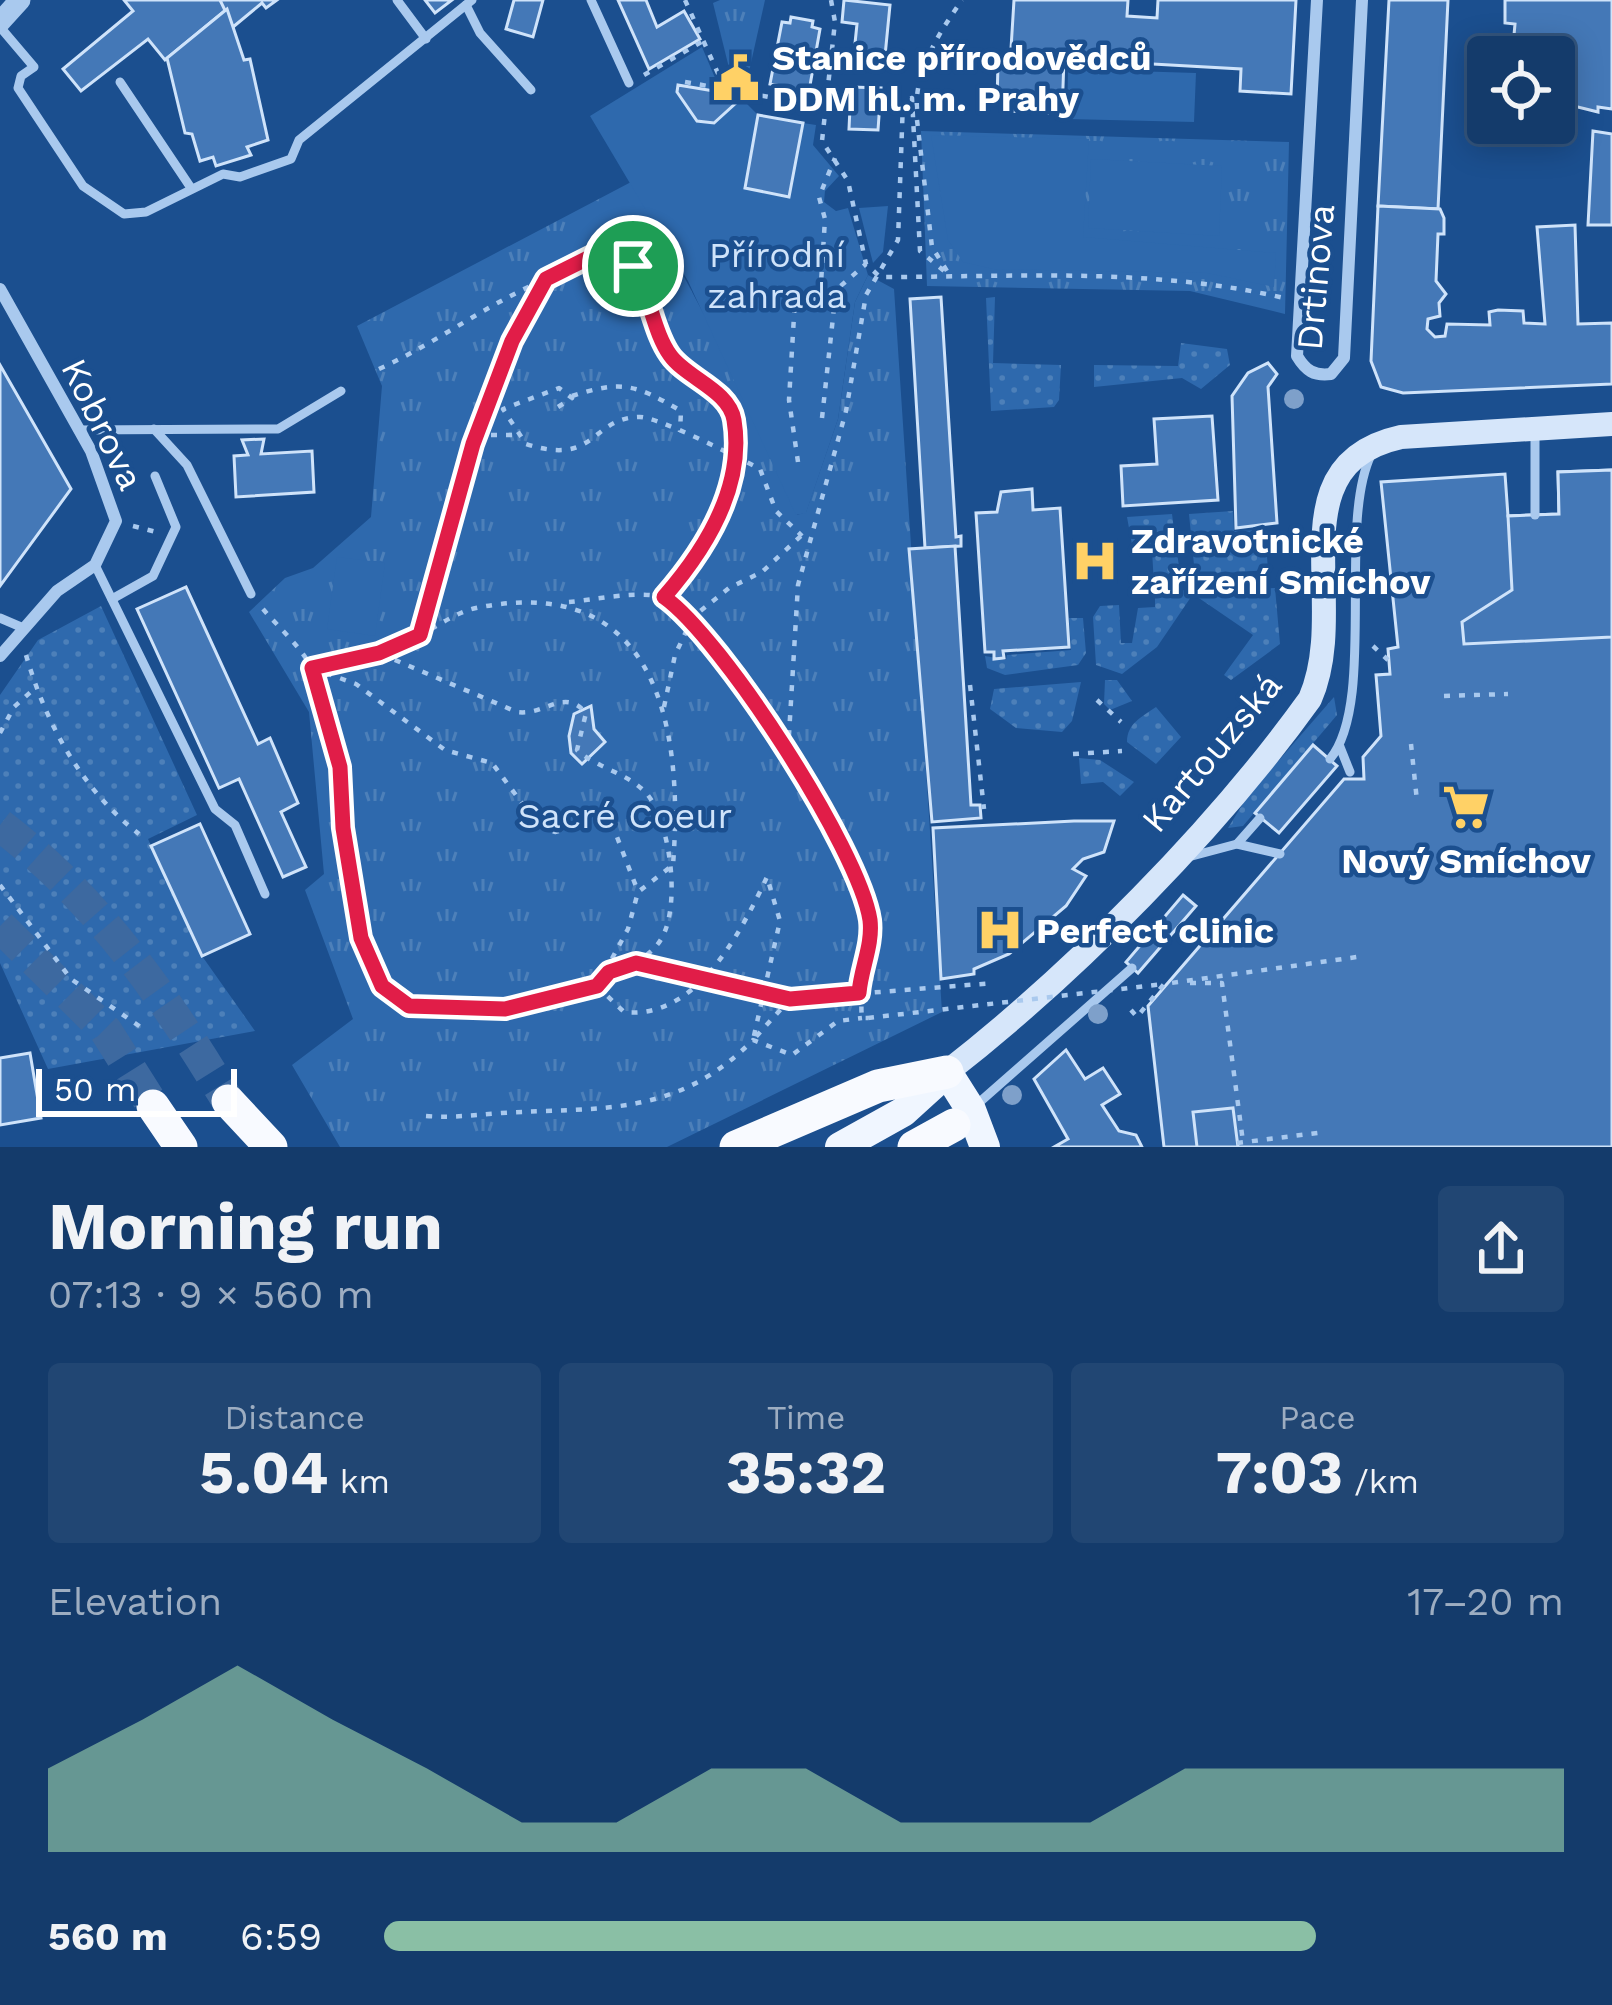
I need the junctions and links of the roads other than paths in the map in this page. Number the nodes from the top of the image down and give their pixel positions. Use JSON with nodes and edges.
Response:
{"nodes":[{"id":1,"x":20,"y":0,"type":"edge"},
{"id":2,"x":397,"y":0,"type":"edge"},
{"id":3,"x":591,"y":0,"type":"edge"},
{"id":4,"x":1317,"y":0,"type":"edge"},
{"id":5,"x":1363,"y":0,"type":"edge"},
{"id":6,"x":469,"y":2,"type":"edge"},
{"id":7,"x":0,"y":24,"type":"edge"},
{"id":8,"x":426,"y":39,"type":"junction"},
{"id":9,"x":120,"y":82,"type":"dead end"},
{"id":10,"x":628,"y":83,"type":"dead end"},
{"id":11,"x":530,"y":90,"type":"dead end"},
{"id":12,"x":191,"y":188,"type":"junction"},
{"id":13,"x":0,"y":289,"type":"edge"},
{"id":14,"x":341,"y":391,"type":"dead end"},
{"id":15,"x":1612,"y":424,"type":"edge"},
{"id":16,"x":154,"y":429,"type":"junction"},
{"id":17,"x":79,"y":430,"type":"junction"},
{"id":18,"x":1535,"y":430,"type":"junction"},
{"id":19,"x":1376,"y":445,"type":"junction"},
{"id":20,"x":155,"y":476,"type":"dead end"},
{"id":21,"x":1535,"y":514,"type":"dead end"},
{"id":22,"x":95,"y":565,"type":"junction"},
{"id":23,"x":251,"y":594,"type":"road end"},
{"id":24,"x":112,"y":599,"type":"junction"},
{"id":25,"x":1,"y":617,"type":"edge"},
{"id":26,"x":21,"y":627,"type":"junction"},
{"id":27,"x":0,"y":656,"type":"edge"},
{"id":28,"x":1340,"y":747,"type":"junction"},
{"id":29,"x":1330,"y":759,"type":"dead end"},
{"id":30,"x":1350,"y":772,"type":"dead end"},
{"id":31,"x":1260,"y":818,"type":"dead end"},
{"id":32,"x":1237,"y":844,"type":"junction"},
{"id":33,"x":1280,"y":854,"type":"dead end"},
{"id":34,"x":1173,"y":861,"type":"junction"},
{"id":35,"x":265,"y":894,"type":"dead end"},
{"id":36,"x":1132,"y":968,"type":"dead end"},
{"id":37,"x":947,"y":1072,"type":"junction"},
{"id":38,"x":153,"y":1106,"type":"tunnel mouth"},
{"id":39,"x":961,"y":1127,"type":"edge"},
{"id":40,"x":181,"y":1147,"type":"edge"},
{"id":41,"x":251,"y":1147,"type":"edge"},
{"id":42,"x":271,"y":1147,"type":"edge"},
{"id":43,"x":736,"y":1147,"type":"edge"},
{"id":44,"x":840,"y":1147,"type":"edge"},
{"id":45,"x":914,"y":1147,"type":"edge"},
{"id":46,"x":985,"y":1147,"type":"edge"}],
"edges":[{"from":1,"to":7,"type":"street"},
{"from":2,"to":8,"type":"lane"},
{"from":3,"to":10,"type":"lane"},
{"from":4,"to":5,"type":"street","name":"Drtinova"},
{"from":6,"to":8,"type":"lane"},
{"from":6,"to":11,"type":"lane"},
{"from":7,"to":12,"type":"lane"},
{"from":8,"to":12,"type":"lane"},
{"from":9,"to":12,"type":"lane"},
{"from":13,"to":17,"type":"street","name":"Kobrova"},
{"from":14,"to":16,"type":"lane"},
{"from":15,"to":18,"type":"main road"},
{"from":16,"to":17,"type":"lane"},
{"from":16,"to":23,"type":"lane"},
{"from":17,"to":22,"type":"street","name":"Kobrova"},
{"from":18,"to":19,"type":"main road"},
{"from":18,"to":21,"type":"lane"},
{"from":19,"to":28,"type":"lane"},
{"from":19,"to":34,"type":"main road","name":"Kartouzská"},
{"from":20,"to":24,"type":"lane"},
{"from":22,"to":24,"type":"lane"},
{"from":22,"to":26,"type":"street","name":"Kobrova"},
{"from":24,"to":35,"type":"lane"},
{"from":25,"to":26,"type":"lane"},
{"from":26,"to":27,"type":"street","name":"Kobrova"},
{"from":28,"to":29,"type":"lane"},
{"from":28,"to":30,"type":"lane"},
{"from":31,"to":32,"type":"lane"},
{"from":32,"to":33,"type":"lane"},
{"from":32,"to":34,"type":"lane"},
{"from":34,"to":37,"type":"main road","name":"Kartouzská"},
{"from":36,"to":39,"type":"lane"},
{"from":37,"to":39,"type":"main road"},
{"from":37,"to":43,"type":"highway"},
{"from":37,"to":44,"type":"main road","name":"Kartouzská"},
{"from":38,"to":40,"type":"highway"},
{"from":39,"to":45,"type":"highway"},
{"from":39,"to":46,"type":"main road"},
{"from":41,"to":42,"type":"highway"}]}
